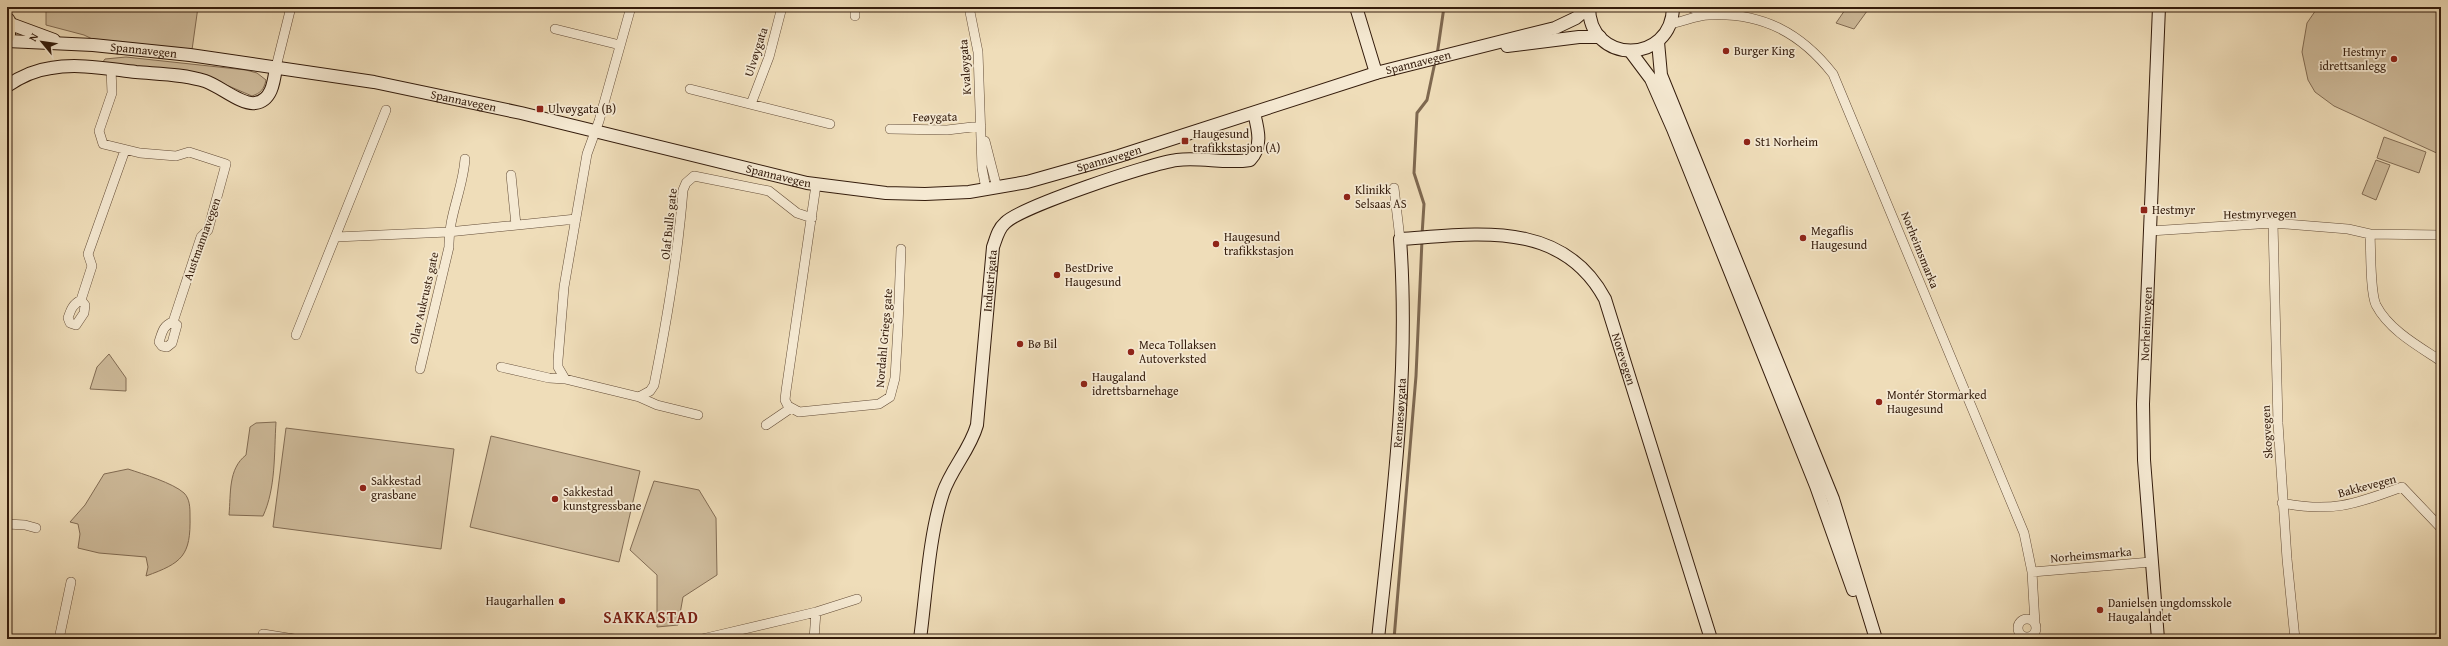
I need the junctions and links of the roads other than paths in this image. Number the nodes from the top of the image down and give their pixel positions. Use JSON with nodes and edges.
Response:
{"nodes":[{"id":1,"x":291,"y":7,"type":"edge"},
{"id":2,"x":631,"y":7,"type":"edge"},
{"id":3,"x":782,"y":7,"type":"edge"},
{"id":4,"x":969,"y":7,"type":"edge"},
{"id":5,"x":1356,"y":7,"type":"edge"},
{"id":6,"x":1589,"y":7,"type":"edge"},
{"id":7,"x":1673,"y":7,"type":"edge"},
{"id":8,"x":1690,"y":7,"type":"edge"},
{"id":9,"x":2159,"y":7,"type":"edge"},
{"id":10,"x":1707,"y":15,"type":"junction"},
{"id":11,"x":1670,"y":24,"type":"junction"},
{"id":12,"x":7,"y":26,"type":"edge"},
{"id":13,"x":555,"y":29,"type":"dead end"},
{"id":14,"x":1600,"y":37,"type":"junction"},
{"id":15,"x":7,"y":41,"type":"edge"},
{"id":16,"x":1658,"y":42,"type":"junction"},
{"id":17,"x":64,"y":43,"type":"junction"},
{"id":18,"x":620,"y":45,"type":"junction"},
{"id":19,"x":1484,"y":46,"type":"junction"},
{"id":20,"x":1630,"y":51,"type":"junction"},
{"id":21,"x":276,"y":67,"type":"junction"},
{"id":22,"x":111,"y":69,"type":"junction"},
{"id":23,"x":1376,"y":73,"type":"junction"},
{"id":24,"x":7,"y":86,"type":"edge"},
{"id":25,"x":690,"y":88,"type":"dead end"},
{"id":26,"x":751,"y":104,"type":"junction"},
{"id":27,"x":386,"y":110,"type":"dead end"},
{"id":28,"x":1254,"y":113,"type":"junction"},
{"id":29,"x":830,"y":124,"type":"dead end"},
{"id":30,"x":981,"y":126,"type":"junction"},
{"id":31,"x":890,"y":129,"type":"dead end"},
{"id":32,"x":595,"y":132,"type":"junction"},
{"id":33,"x":125,"y":150,"type":"junction"},
{"id":34,"x":465,"y":159,"type":"dead end"},
{"id":35,"x":511,"y":175,"type":"dead end"},
{"id":36,"x":816,"y":184,"type":"junction"},
{"id":37,"x":992,"y":188,"type":"junction"},
{"id":38,"x":1394,"y":188,"type":"dead end"},
{"id":39,"x":812,"y":218,"type":"junction"},
{"id":40,"x":576,"y":219,"type":"junction"},
{"id":41,"x":2273,"y":223,"type":"junction"},
{"id":42,"x":516,"y":225,"type":"junction"},
{"id":43,"x":2150,"y":231,"type":"junction"},
{"id":44,"x":448,"y":232,"type":"junction"},
{"id":45,"x":2370,"y":234,"type":"junction"},
{"id":46,"x":2441,"y":235,"type":"edge"},
{"id":47,"x":336,"y":237,"type":"junction"},
{"id":48,"x":1400,"y":239,"type":"junction"},
{"id":49,"x":901,"y":249,"type":"dead end"},
{"id":50,"x":81,"y":300,"type":"dead end"},
{"id":51,"x":173,"y":322,"type":"dead end"},
{"id":52,"x":296,"y":335,"type":"dead end"},
{"id":53,"x":2441,"y":361,"type":"edge"},
{"id":54,"x":501,"y":367,"type":"dead end"},
{"id":55,"x":420,"y":369,"type":"dead end"},
{"id":56,"x":565,"y":379,"type":"junction"},
{"id":57,"x":639,"y":397,"type":"junction"},
{"id":58,"x":791,"y":408,"type":"junction"},
{"id":59,"x":698,"y":415,"type":"dead end"},
{"id":60,"x":766,"y":425,"type":"dead end"},
{"id":61,"x":2282,"y":503,"type":"junction"},
{"id":62,"x":7,"y":524,"type":"edge"},
{"id":63,"x":36,"y":528,"type":"dead end"},
{"id":64,"x":2441,"y":528,"type":"edge"},
{"id":65,"x":2151,"y":562,"type":"junction"},
{"id":66,"x":2032,"y":572,"type":"junction"},
{"id":67,"x":71,"y":582,"type":"dead end"},
{"id":68,"x":857,"y":600,"type":"dead end"},
{"id":69,"x":816,"y":612,"type":"junction"},
{"id":70,"x":2035,"y":624,"type":"dead end"},
{"id":71,"x":263,"y":634,"type":"dead end"},
{"id":72,"x":735,"y":635,"type":"edge"},
{"id":73,"x":59,"y":639,"type":"edge"},
{"id":74,"x":294,"y":639,"type":"edge"},
{"id":75,"x":702,"y":639,"type":"edge"},
{"id":76,"x":814,"y":639,"type":"edge"},
{"id":77,"x":920,"y":639,"type":"edge"},
{"id":78,"x":1378,"y":639,"type":"edge"},
{"id":79,"x":1710,"y":639,"type":"edge"},
{"id":80,"x":1868,"y":639,"type":"edge"},
{"id":81,"x":1876,"y":639,"type":"edge"},
{"id":82,"x":2158,"y":639,"type":"edge"},
{"id":83,"x":2296,"y":639,"type":"edge"}],
"edges":[{"from":1,"to":21,"type":"street"},
{"from":2,"to":18,"type":"street"},
{"from":3,"to":26,"type":"street","name":"Ulvøygata"},
{"from":4,"to":30,"type":"street","name":"Kvaløygata"},
{"from":5,"to":23,"type":"main road"},
{"from":6,"to":14,"type":"main road"},
{"from":6,"to":19,"type":"main road"},
{"from":7,"to":11,"type":"main road"},
{"from":8,"to":10,"type":"street","name":"Norheimsmarka"},
{"from":9,"to":43,"type":"main road","name":"Norheimvegen"},
{"from":10,"to":11,"type":"street","name":"Norheimsmarka"},
{"from":10,"to":66,"type":"street","name":"Norheimsmarka"},
{"from":11,"to":16,"type":"main road"},
{"from":12,"to":17,"type":"main road","name":"Spannavegen"},
{"from":13,"to":18,"type":"street"},
{"from":14,"to":19,"type":"main road"},
{"from":14,"to":20,"type":"main road"},
{"from":15,"to":17,"type":"main road","name":"Spannavegen"},
{"from":16,"to":20,"type":"main road"},
{"from":16,"to":81,"type":"main road"},
{"from":17,"to":21,"type":"main road","name":"Spannavegen"},
{"from":18,"to":32,"type":"street"},
{"from":19,"to":23,"type":"main road","name":"Spannavegen"},
{"from":20,"to":80,"type":"main road"},
{"from":21,"to":22,"type":"main road"},
{"from":21,"to":32,"type":"main road","name":"Spannavegen"},
{"from":22,"to":24,"type":"main road"},
{"from":22,"to":33,"type":"street","name":"Austmannavegen"},
{"from":23,"to":28,"type":"main road","name":"Spannavegen"},
{"from":25,"to":26,"type":"street"},
{"from":26,"to":29,"type":"street"},
{"from":27,"to":47,"type":"street"},
{"from":28,"to":37,"type":"main road","name":"Spannavegen"},
{"from":28,"to":77,"type":"main road","name":"Industrigata"},
{"from":30,"to":31,"type":"street","name":"Feøygata"},
{"from":30,"to":37,"type":"street","name":"Kvaløygata"},
{"from":32,"to":36,"type":"main road","name":"Spannavegen"},
{"from":32,"to":40,"type":"street"},
{"from":33,"to":50,"type":"street"},
{"from":33,"to":51,"type":"street","name":"Austmannavegen"},
{"from":34,"to":44,"type":"street","name":"Olav Aukrusts gate"},
{"from":35,"to":42,"type":"street"},
{"from":36,"to":37,"type":"main road","name":"Spannavegen"},
{"from":36,"to":39,"type":"street"},
{"from":38,"to":48,"type":"street","name":"Rennesøygata"},
{"from":39,"to":57,"type":"street","name":"Olaf Bulls gate"},
{"from":39,"to":58,"type":"street"},
{"from":40,"to":42,"type":"street"},
{"from":40,"to":56,"type":"street"},
{"from":41,"to":43,"type":"street","name":"Hestmyrvegen"},
{"from":41,"to":45,"type":"street","name":"Hestmyrvegen"},
{"from":41,"to":61,"type":"street","name":"Skogvegen"},
{"from":42,"to":44,"type":"street"},
{"from":43,"to":65,"type":"main road","name":"Norheimvegen"},
{"from":44,"to":47,"type":"street"},
{"from":44,"to":55,"type":"street","name":"Olav Aukrusts gate"},
{"from":45,"to":46,"type":"street","name":"Hestmyrvegen"},
{"from":45,"to":53,"type":"street"},
{"from":47,"to":52,"type":"street"},
{"from":48,"to":78,"type":"main road","name":"Rennesøygata"},
{"from":48,"to":79,"type":"main road","name":"Norevegen"},
{"from":49,"to":58,"type":"street","name":"Nordahl Griegs gate"},
{"from":54,"to":56,"type":"street"},
{"from":56,"to":57,"type":"street"},
{"from":57,"to":59,"type":"street"},
{"from":58,"to":60,"type":"street"},
{"from":61,"to":64,"type":"street","name":"Bakkevegen"},
{"from":61,"to":83,"type":"street","name":"Skogvegen"},
{"from":62,"to":63,"type":"street"},
{"from":65,"to":66,"type":"street","name":"Norheimsmarka"},
{"from":65,"to":82,"type":"main road","name":"Norheimvegen"},
{"from":66,"to":70,"type":"street","name":"Norheimsmarka"},
{"from":67,"to":73,"type":"street"},
{"from":68,"to":69,"type":"street"},
{"from":69,"to":72,"type":"street"},
{"from":69,"to":76,"type":"street"},
{"from":71,"to":74,"type":"street"},
{"from":72,"to":75,"type":"street"}]}
